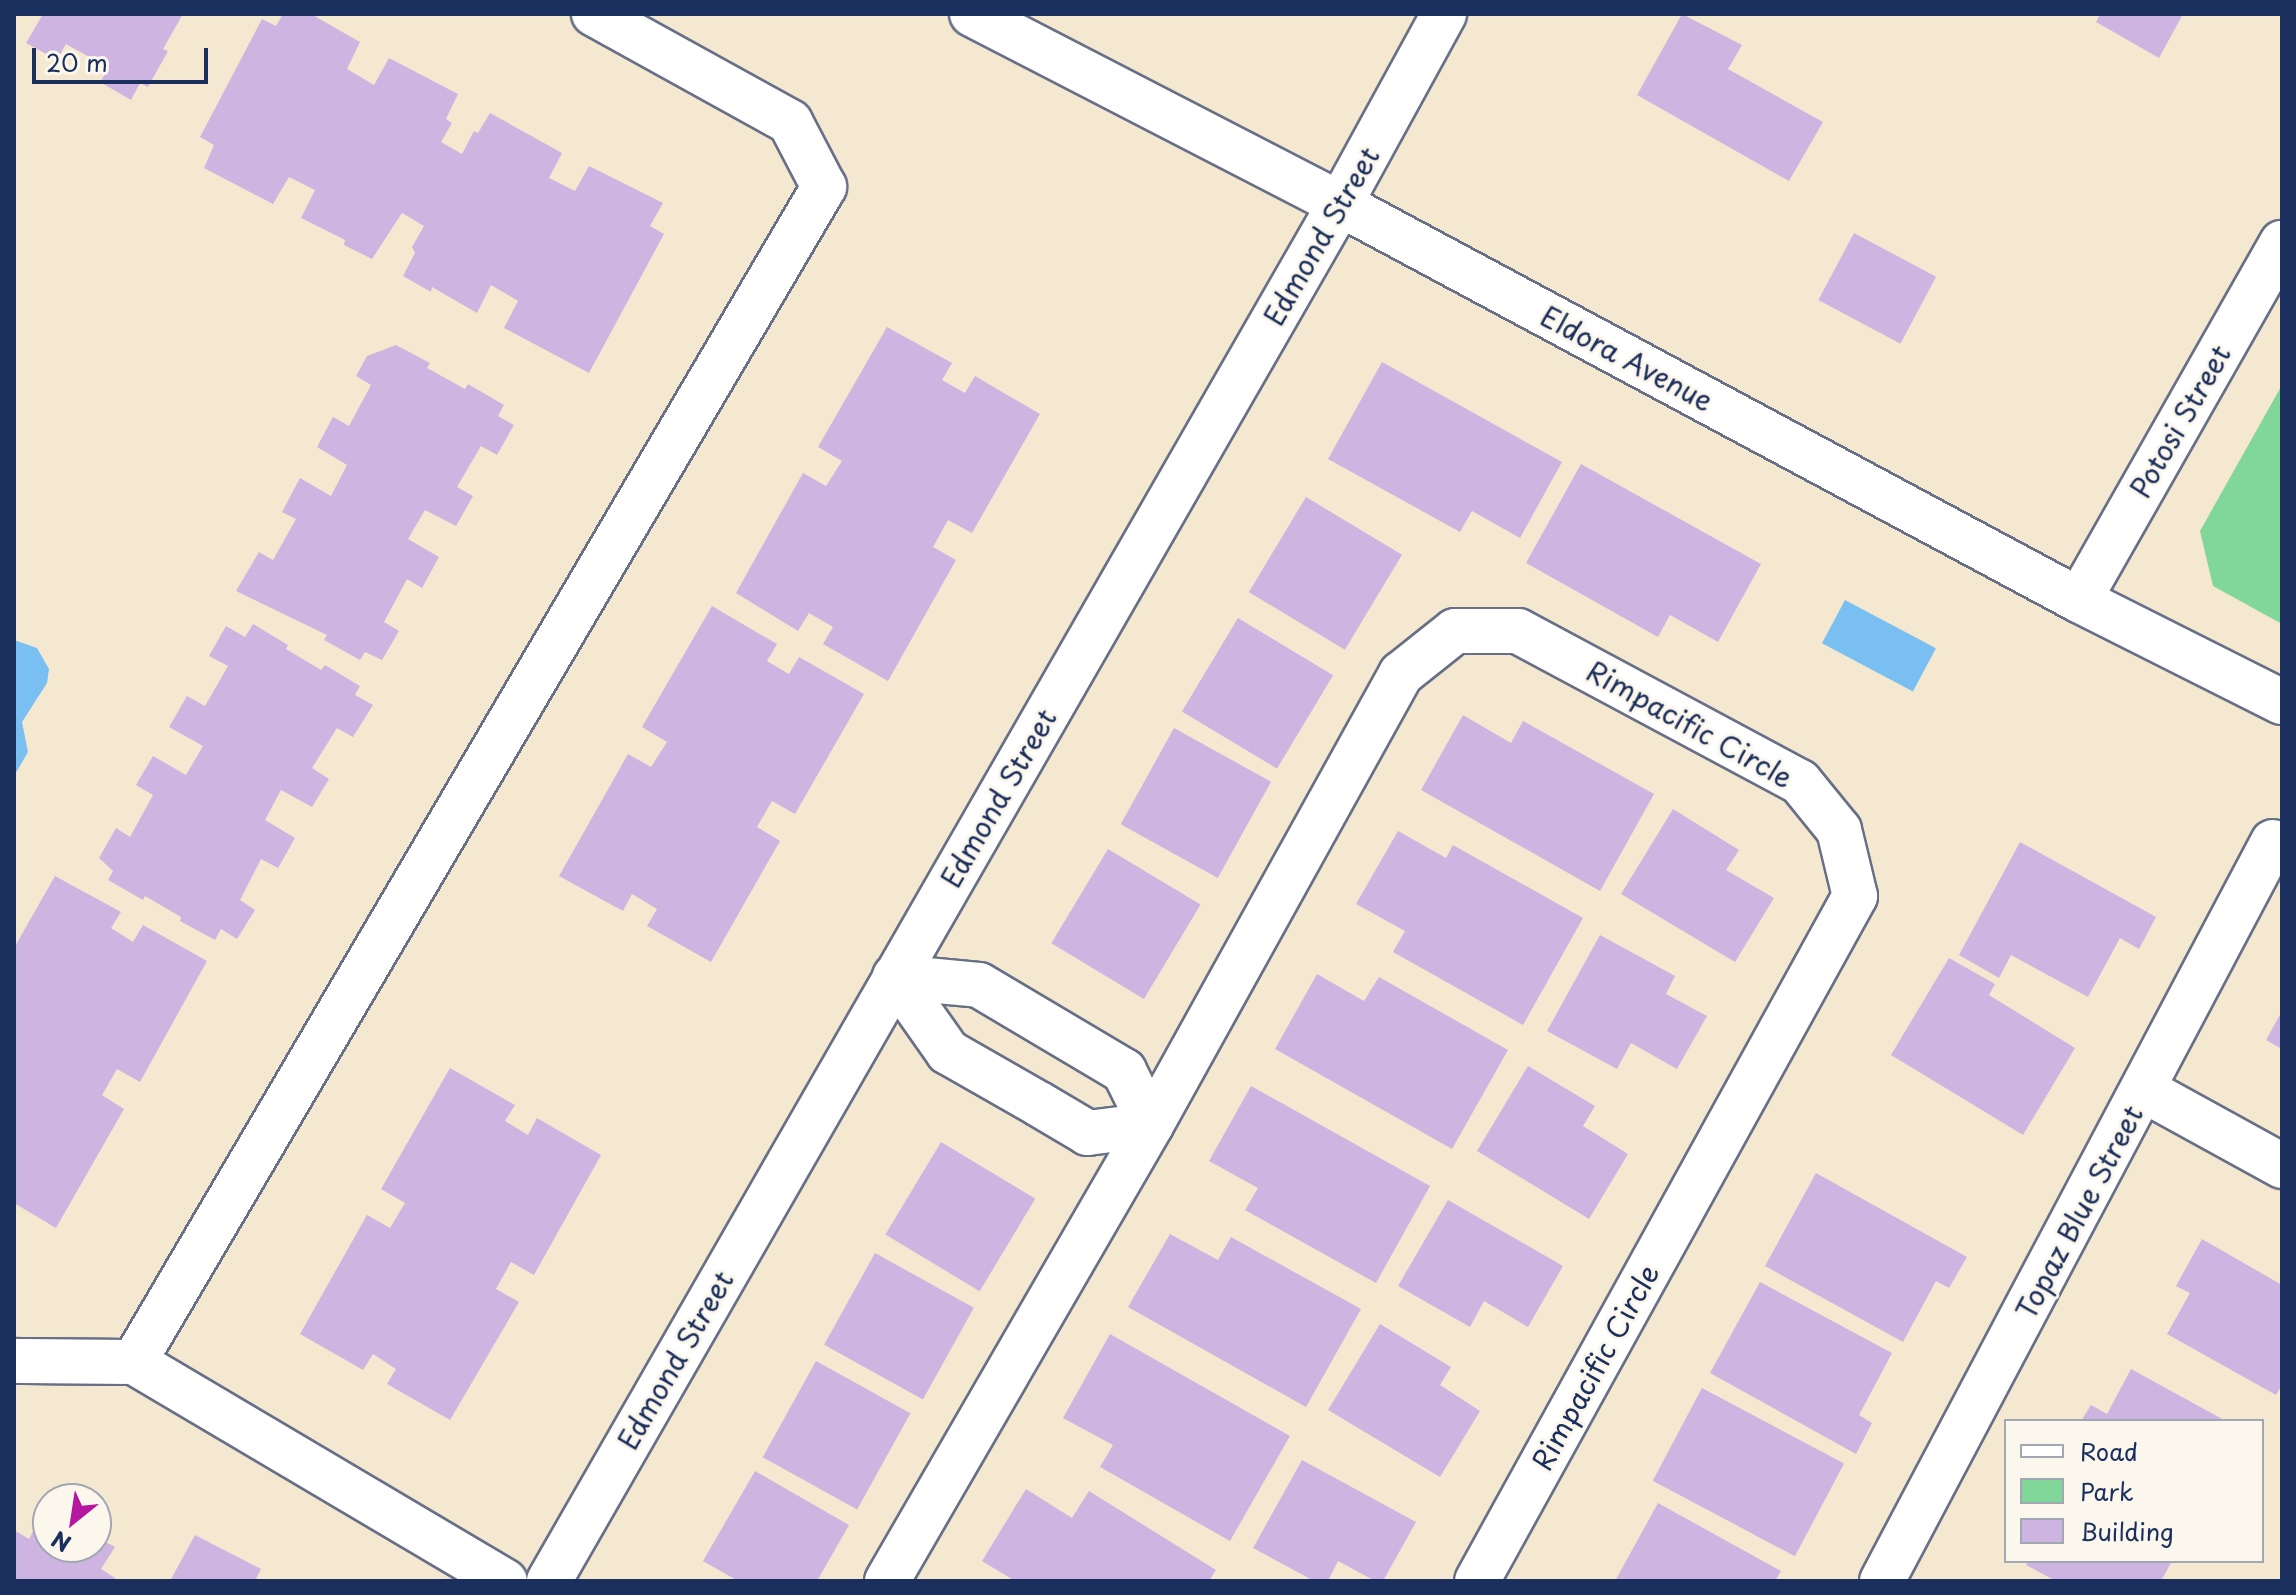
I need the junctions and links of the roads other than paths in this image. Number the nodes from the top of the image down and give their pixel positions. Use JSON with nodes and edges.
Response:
{"nodes":[{"id":1,"x":594,"y":14,"type":"edge"},
{"id":2,"x":972,"y":14,"type":"edge"},
{"id":3,"x":1444,"y":14,"type":"edge"},
{"id":4,"x":1340,"y":204,"type":"junction"},
{"id":5,"x":2282,"y":243,"type":"edge"},
{"id":6,"x":2079,"y":600,"type":"junction"},
{"id":7,"x":2282,"y":702,"type":"edge"},
{"id":8,"x":2273,"y":842,"type":"dead end"},
{"id":9,"x":895,"y":977,"type":"junction"},
{"id":10,"x":2144,"y":1090,"type":"junction"},
{"id":11,"x":1151,"y":1125,"type":"junction"},
{"id":12,"x":2282,"y":1166,"type":"edge"},
{"id":13,"x":14,"y":1361,"type":"edge"},
{"id":14,"x":134,"y":1362,"type":"junction"},
{"id":15,"x":505,"y":1581,"type":"edge"},
{"id":16,"x":549,"y":1581,"type":"edge"},
{"id":17,"x":887,"y":1581,"type":"edge"},
{"id":18,"x":1477,"y":1581,"type":"edge"},
{"id":19,"x":1882,"y":1581,"type":"edge"}],
"edges":[{"from":1,"to":14,"type":"street"},
{"from":2,"to":4,"type":"street","name":"Eldora Avenue"},
{"from":3,"to":4,"type":"street","name":"Edmond Street"},
{"from":4,"to":6,"type":"street","name":"Eldora Avenue"},
{"from":4,"to":9,"type":"street","name":"Edmond Street"},
{"from":5,"to":6,"type":"street","name":"Potosi Street"},
{"from":6,"to":7,"type":"street","name":"Eldora Avenue"},
{"from":8,"to":10,"type":"street","name":"Topaz Blue Street"},
{"from":9,"to":11,"type":"street"},
{"from":9,"to":11,"type":"street"},
{"from":9,"to":16,"type":"street","name":"Edmond Street"},
{"from":10,"to":12,"type":"street"},
{"from":10,"to":19,"type":"street","name":"Topaz Blue Street"},
{"from":11,"to":17,"type":"street","name":"Rimpacific Circle"},
{"from":11,"to":18,"type":"street","name":"Rimpacific Circle"},
{"from":13,"to":14,"type":"street"},
{"from":14,"to":15,"type":"street"}]}
